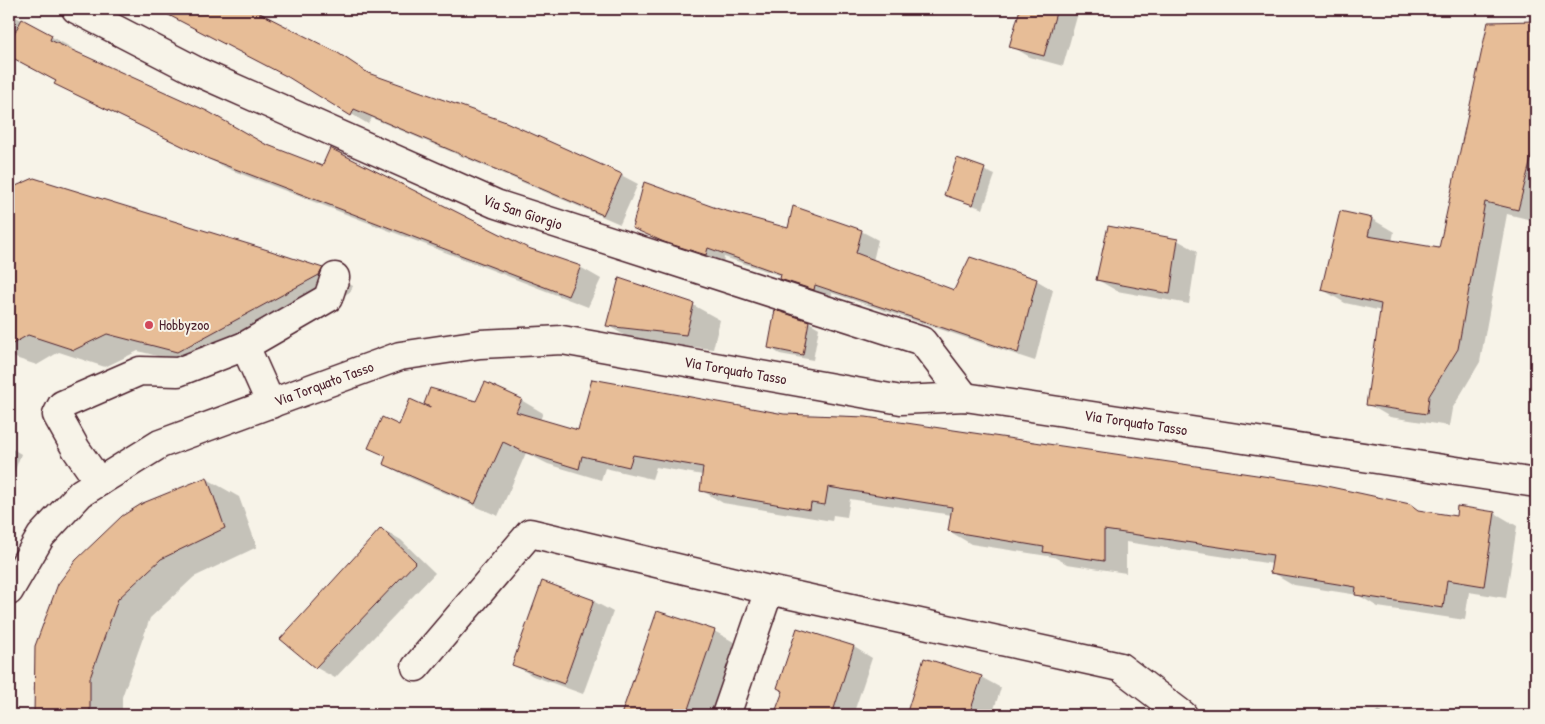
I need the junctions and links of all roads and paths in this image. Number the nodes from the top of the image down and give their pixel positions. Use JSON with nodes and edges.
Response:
{"nodes":[{"id":1,"x":76,"y":9,"type":"edge"},
{"id":2,"x":335,"y":277,"type":"dead end"},
{"id":3,"x":245,"y":346,"type":"junction"},
{"id":4,"x":965,"y":397,"type":"junction"},
{"id":5,"x":271,"y":404,"type":"junction"},
{"id":6,"x":98,"y":482,"type":"junction"},
{"id":7,"x":1536,"y":482,"type":"edge"},
{"id":8,"x":769,"y":590,"type":"junction"},
{"id":9,"x":9,"y":591,"type":"edge"},
{"id":10,"x":416,"y":667,"type":"dead end"},
{"id":11,"x":726,"y":715,"type":"edge"},
{"id":12,"x":1183,"y":715,"type":"edge"}],
"edges":[{"from":1,"to":4,"type":"street","name":"Via San Giorgio"},
{"from":2,"to":3,"type":"street"},
{"from":3,"to":5,"type":"street"},
{"from":3,"to":6,"type":"street"},
{"from":4,"to":5,"type":"street","name":"Via Torquato Tasso"},
{"from":4,"to":7,"type":"street","name":"Via Torquato Tasso"},
{"from":5,"to":6,"type":"street","name":"Via Torquato Tasso"},
{"from":6,"to":9,"type":"street","name":"Via Torquato Tasso"},
{"from":8,"to":10,"type":"street"},
{"from":8,"to":11,"type":"street"},
{"from":8,"to":12,"type":"street"}]}
